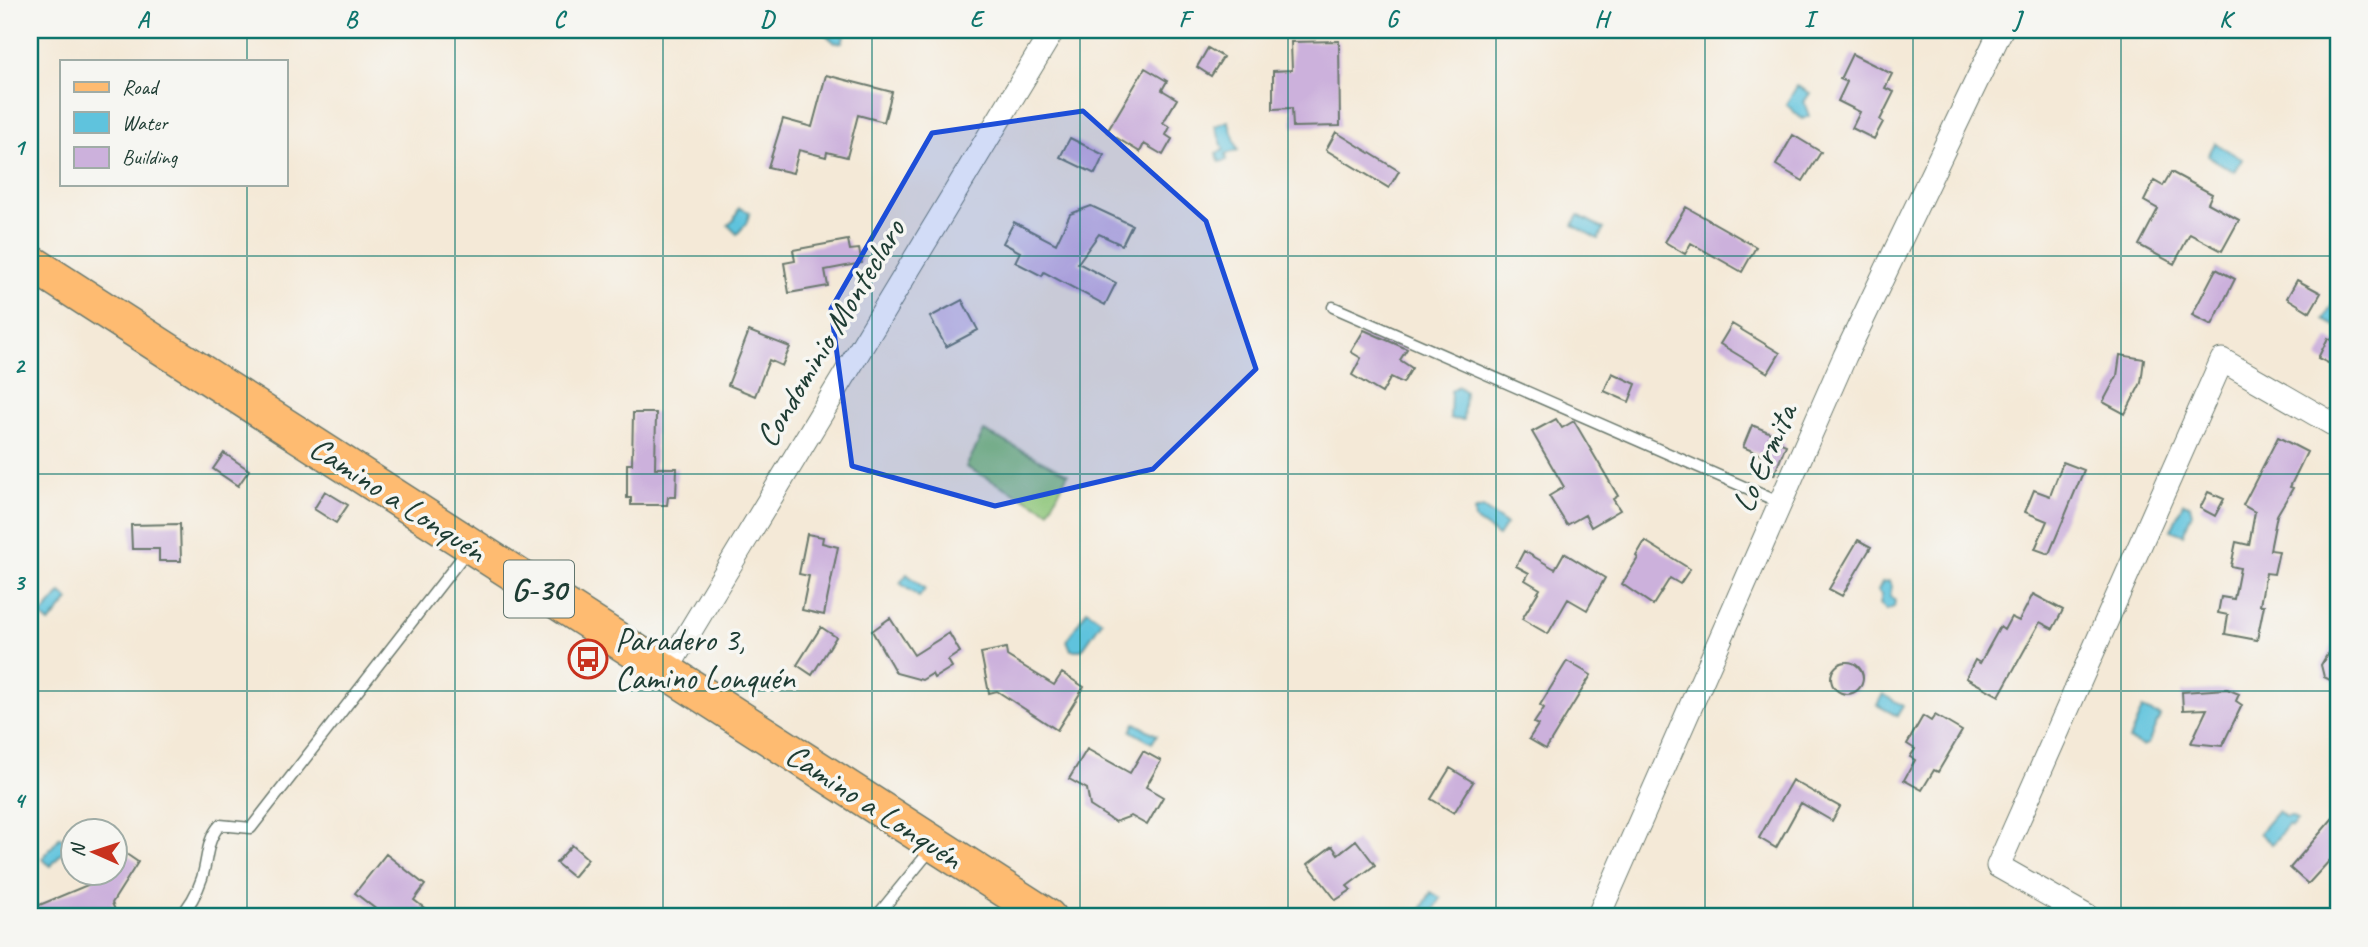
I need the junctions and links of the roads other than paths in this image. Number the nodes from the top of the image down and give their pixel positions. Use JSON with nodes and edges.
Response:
{"nodes":[{"id":1,"x":1053,"y":30,"type":"edge"},
{"id":2,"x":2001,"y":30,"type":"edge"},
{"id":3,"x":30,"y":262,"type":"edge"},
{"id":4,"x":1333,"y":307,"type":"dead end"},
{"id":5,"x":2338,"y":427,"type":"edge"},
{"id":6,"x":1781,"y":503,"type":"junction"},
{"id":7,"x":471,"y":546,"type":"junction"},
{"id":8,"x":666,"y":671,"type":"junction"},
{"id":9,"x":934,"y":845,"type":"junction"},
{"id":10,"x":179,"y":917,"type":"edge"},
{"id":11,"x":876,"y":917,"type":"edge"},
{"id":12,"x":1048,"y":917,"type":"edge"},
{"id":13,"x":1598,"y":917,"type":"edge"},
{"id":14,"x":2088,"y":917,"type":"edge"}],
"edges":[{"from":1,"to":8,"type":"street","name":"Condominio Monteclaro"},
{"from":2,"to":6,"type":"street","name":"Lo Ermita"},
{"from":3,"to":7,"type":"main road","name":"Camino a Lonquén","number":"G-30"},
{"from":4,"to":6,"type":"lane"},
{"from":5,"to":14,"type":"street"},
{"from":6,"to":13,"type":"street","name":"Lo Ermita"},
{"from":7,"to":8,"type":"main road","name":"Camino a Lonquén","number":"G-30"},
{"from":7,"to":10,"type":"lane"},
{"from":8,"to":9,"type":"main road","name":"Camino a Lonquén","number":"G-30"},
{"from":9,"to":11,"type":"lane"},
{"from":9,"to":12,"type":"main road","name":"Camino a Lonquén","number":"G-30"}]}
